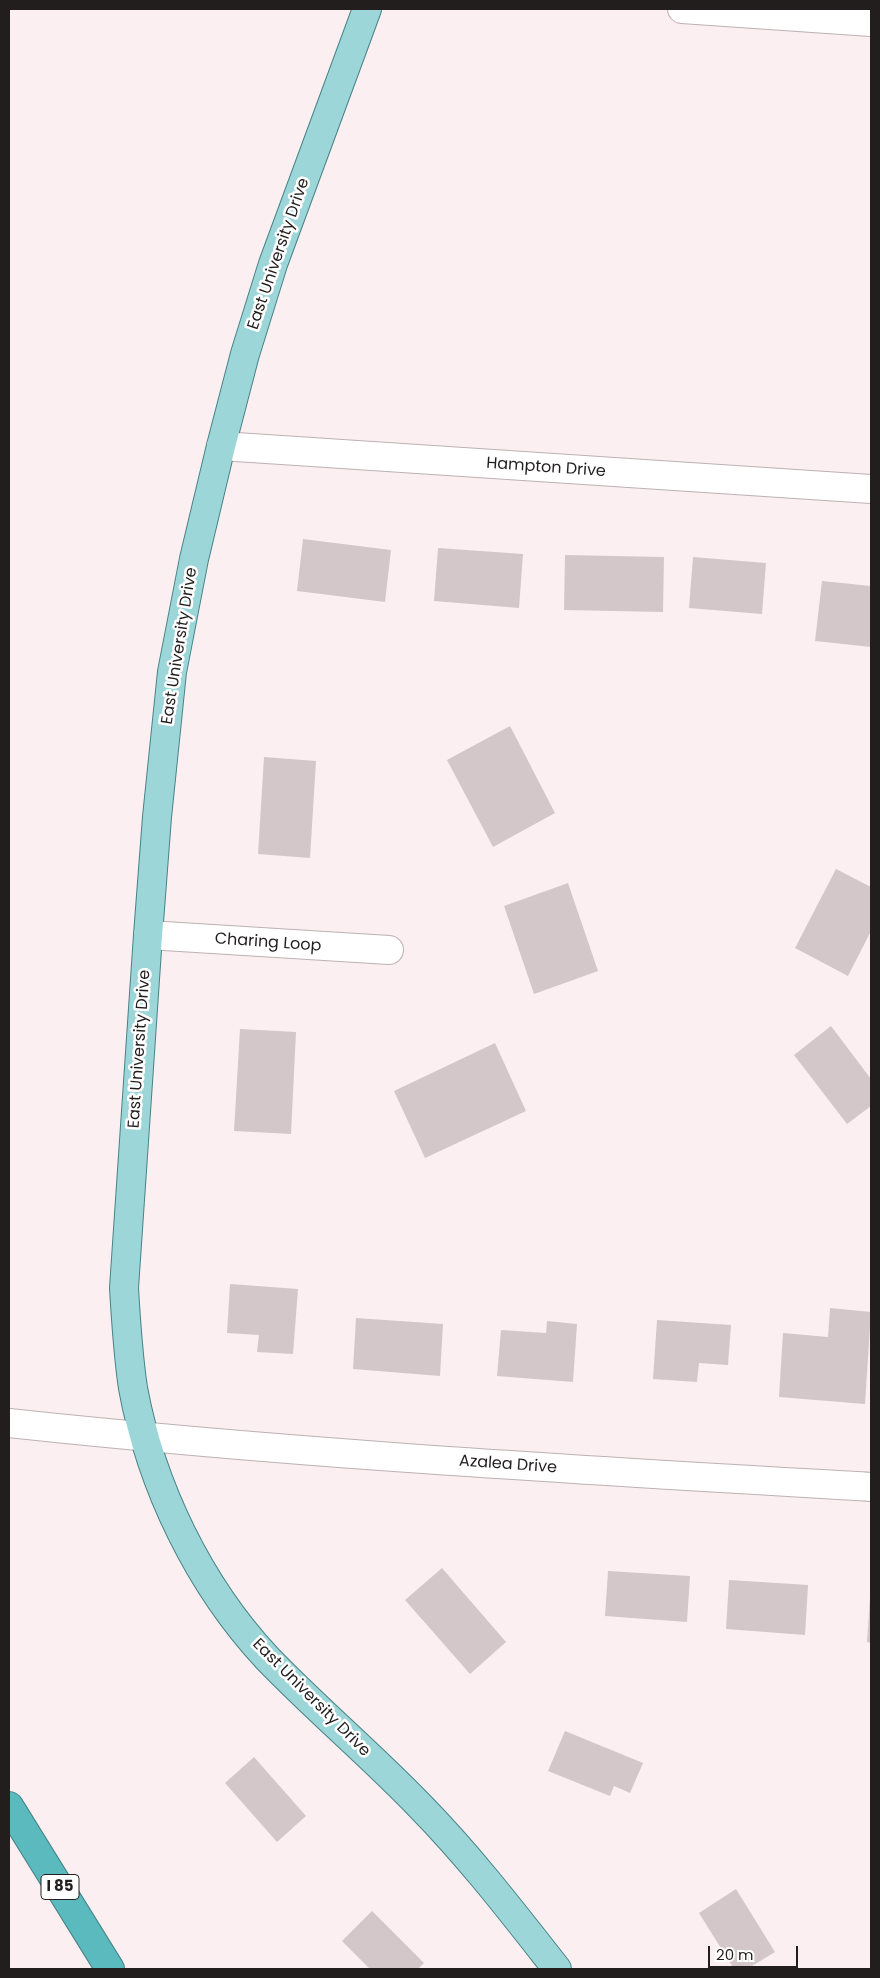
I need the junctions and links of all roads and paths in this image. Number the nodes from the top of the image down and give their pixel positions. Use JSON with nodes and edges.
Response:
{"nodes":[{"id":1,"x":367,"y":9,"type":"edge"},
{"id":2,"x":682,"y":9,"type":"edge"},
{"id":3,"x":871,"y":22,"type":"edge"},
{"id":4,"x":221,"y":446,"type":"junction"},
{"id":5,"x":871,"y":489,"type":"edge"},
{"id":6,"x":148,"y":935,"type":"junction"},
{"id":7,"x":389,"y":950,"type":"dead end"},
{"id":8,"x":9,"y":1424,"type":"edge"},
{"id":9,"x":145,"y":1438,"type":"junction"},
{"id":10,"x":871,"y":1487,"type":"edge"},
{"id":11,"x":9,"y":1806,"type":"edge"},
{"id":12,"x":110,"y":1969,"type":"edge"},
{"id":13,"x":557,"y":1969,"type":"edge"}],
"edges":[{"from":1,"to":4,"type":"main road","name":"East University Drive"},
{"from":2,"to":3,"type":"street"},
{"from":4,"to":5,"type":"street","name":"Hampton Drive"},
{"from":4,"to":6,"type":"main road","name":"East University Drive"},
{"from":6,"to":7,"type":"street","name":"Charing Loop"},
{"from":6,"to":9,"type":"main road","name":"East University Drive"},
{"from":8,"to":9,"type":"street","name":"Azalea Drive"},
{"from":9,"to":10,"type":"street","name":"Azalea Drive"},
{"from":9,"to":13,"type":"main road","name":"East University Drive"},
{"from":11,"to":12,"type":"highway","number":"I 85"}]}
